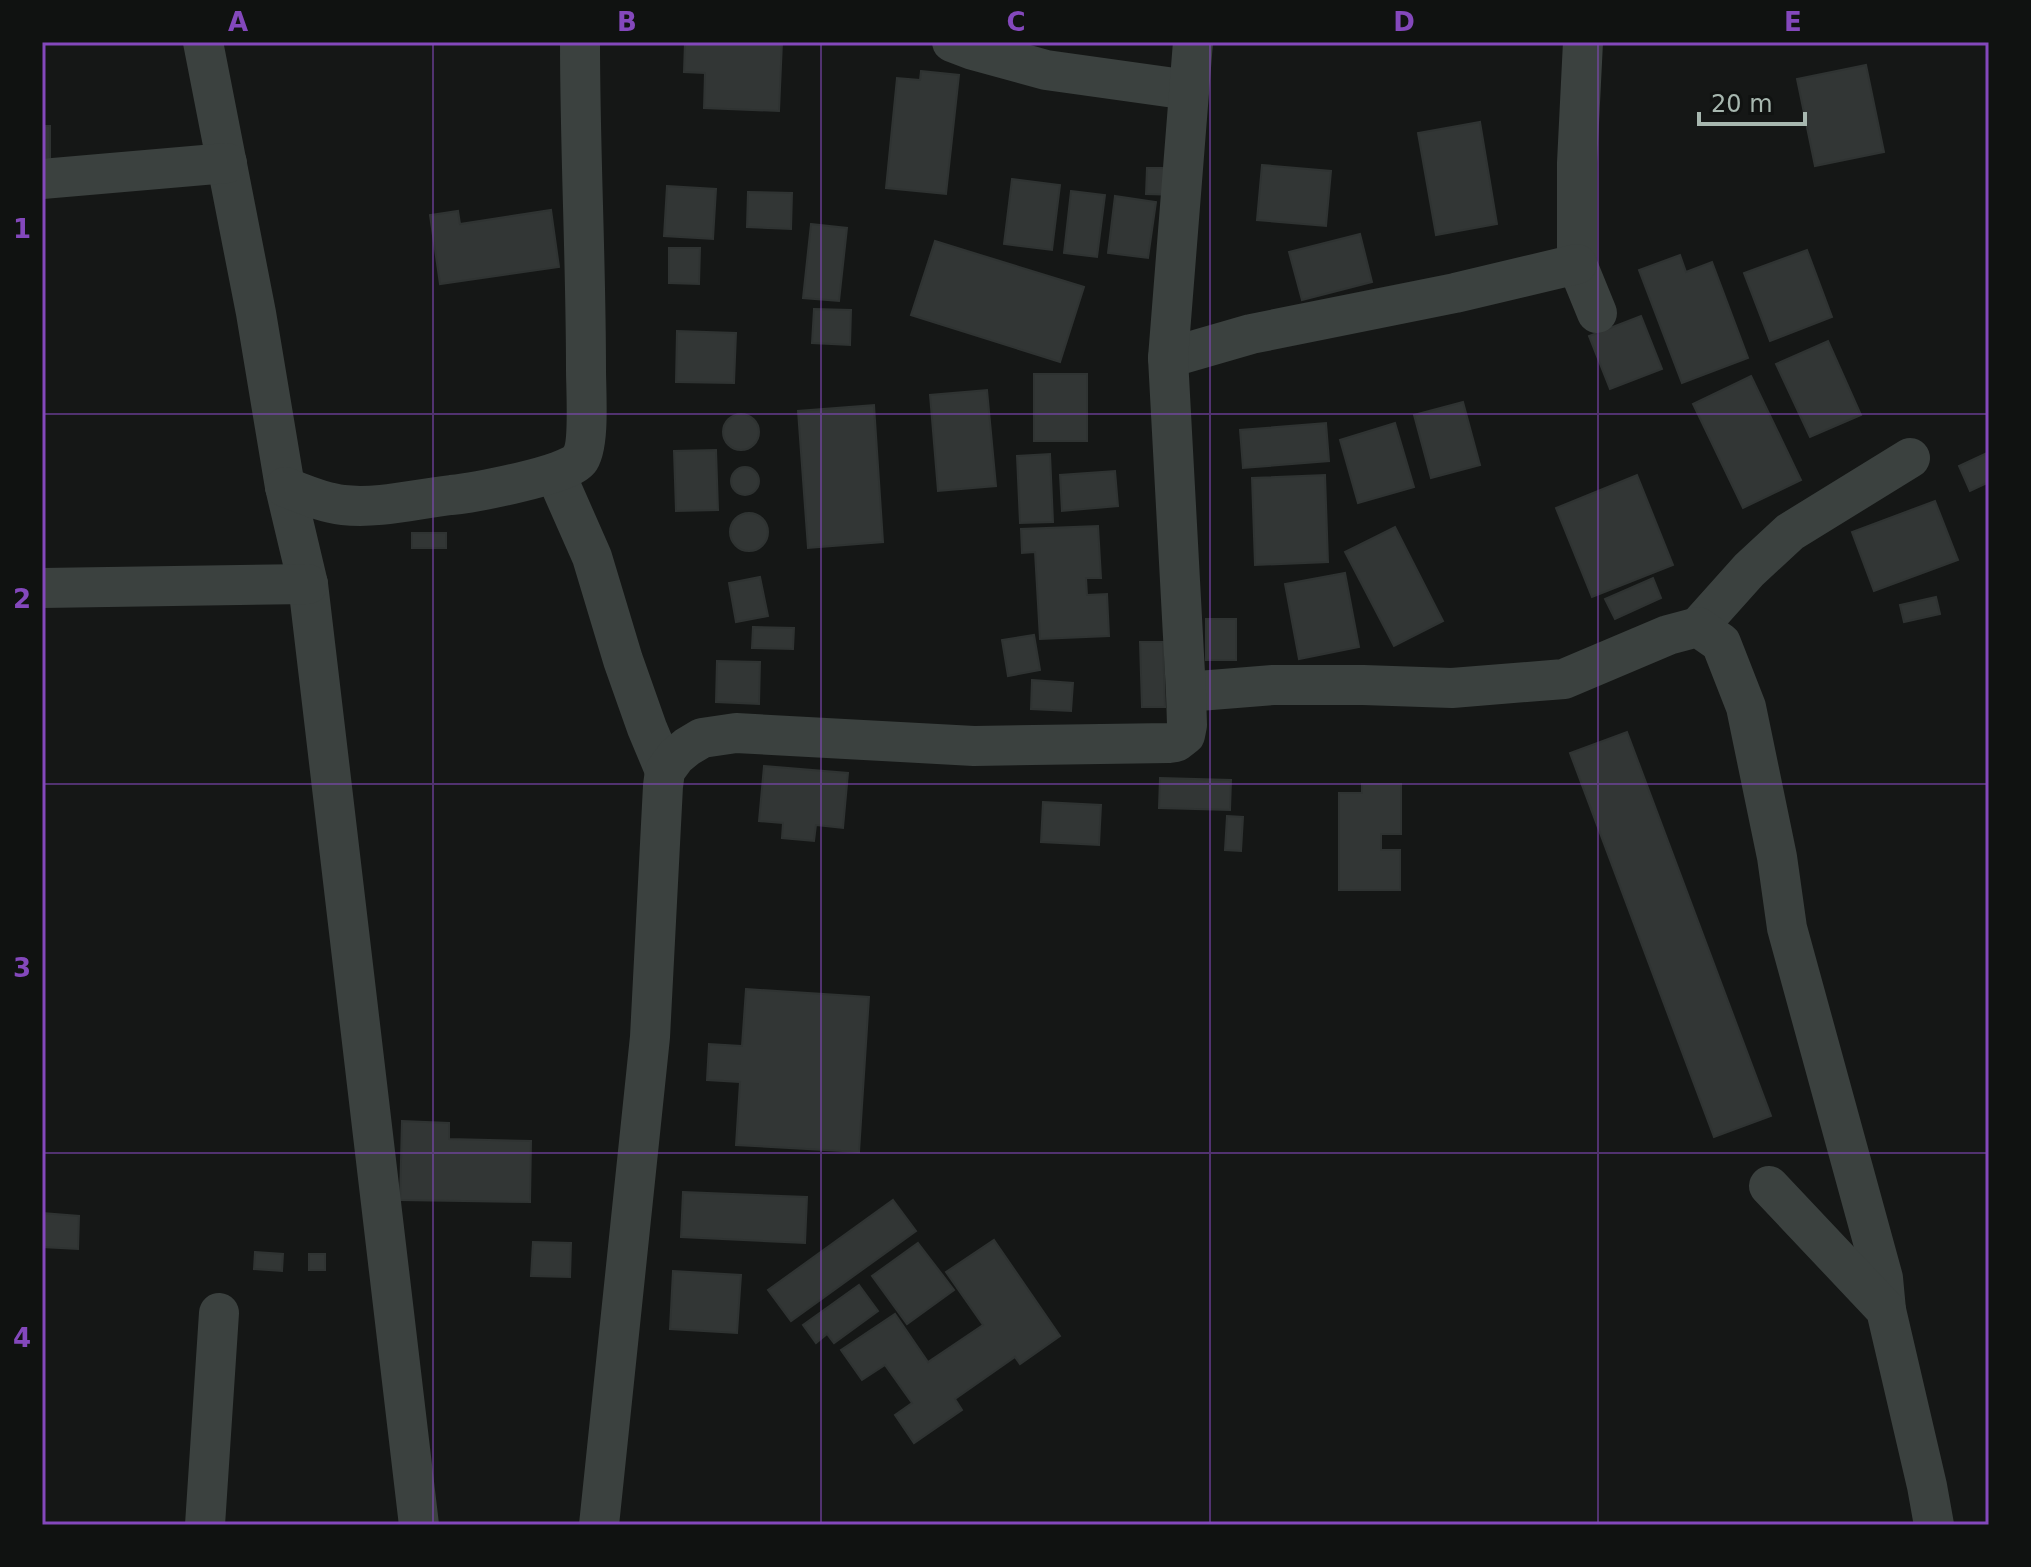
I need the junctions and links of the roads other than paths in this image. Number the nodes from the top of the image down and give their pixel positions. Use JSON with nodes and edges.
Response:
{"nodes":[{"id":1,"x":203,"y":42,"type":"edge"},
{"id":2,"x":580,"y":42,"type":"edge"},
{"id":3,"x":952,"y":42,"type":"edge"},
{"id":4,"x":1193,"y":42,"type":"edge"},
{"id":5,"x":1583,"y":42,"type":"edge"},
{"id":6,"x":1189,"y":90,"type":"junction"},
{"id":7,"x":227,"y":163,"type":"junction"},
{"id":8,"x":42,"y":179,"type":"edge"},
{"id":9,"x":1577,"y":264,"type":"junction"},
{"id":10,"x":1597,"y":313,"type":"dead end"},
{"id":11,"x":1168,"y":358,"type":"junction"},
{"id":12,"x":1910,"y":458,"type":"dead end"},
{"id":13,"x":555,"y":473,"type":"junction"},
{"id":14,"x":285,"y":487,"type":"junction"},
{"id":15,"x":308,"y":584,"type":"junction"},
{"id":16,"x":42,"y":588,"type":"edge"},
{"id":17,"x":1698,"y":627,"type":"junction"},
{"id":18,"x":1186,"y":692,"type":"junction"},
{"id":19,"x":665,"y":771,"type":"junction"},
{"id":20,"x":1769,"y":1186,"type":"dead end"},
{"id":21,"x":1886,"y":1310,"type":"junction"},
{"id":22,"x":219,"y":1313,"type":"dead end"},
{"id":23,"x":205,"y":1525,"type":"edge"},
{"id":24,"x":419,"y":1525,"type":"edge"},
{"id":25,"x":599,"y":1525,"type":"edge"},
{"id":26,"x":1934,"y":1525,"type":"edge"}],
"edges":[{"from":1,"to":7,"type":"street"},
{"from":2,"to":13,"type":"street"},
{"from":3,"to":6,"type":"street"},
{"from":4,"to":6,"type":"street"},
{"from":5,"to":9,"type":"street"},
{"from":6,"to":11,"type":"street"},
{"from":7,"to":8,"type":"street"},
{"from":7,"to":14,"type":"street"},
{"from":9,"to":10,"type":"street"},
{"from":9,"to":11,"type":"street"},
{"from":11,"to":18,"type":"street"},
{"from":12,"to":17,"type":"street"},
{"from":13,"to":14,"type":"street"},
{"from":13,"to":19,"type":"street"},
{"from":14,"to":15,"type":"street"},
{"from":15,"to":16,"type":"street"},
{"from":15,"to":24,"type":"street"},
{"from":17,"to":18,"type":"street"},
{"from":17,"to":21,"type":"street"},
{"from":18,"to":19,"type":"street"},
{"from":19,"to":25,"type":"street"},
{"from":20,"to":21,"type":"street"},
{"from":21,"to":26,"type":"street"},
{"from":22,"to":23,"type":"street"}]}
